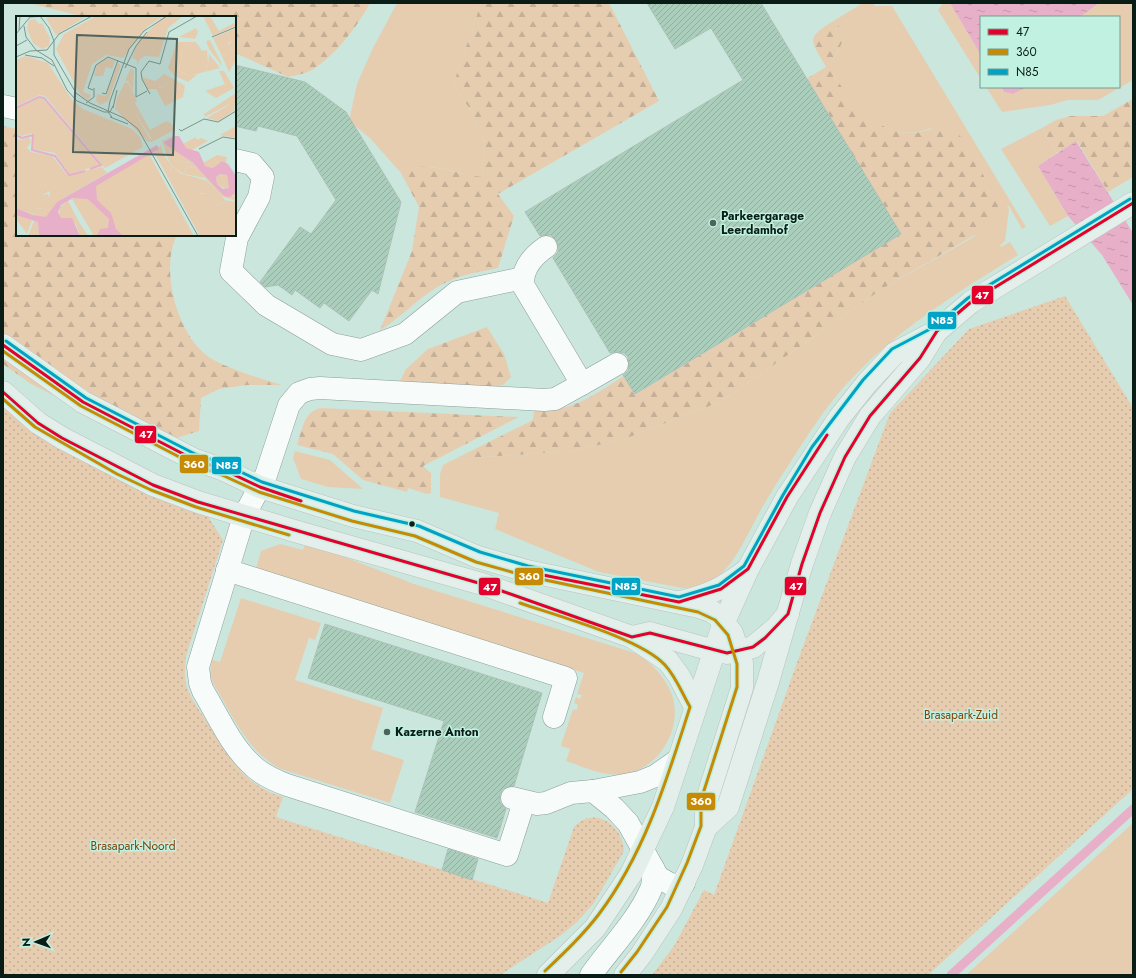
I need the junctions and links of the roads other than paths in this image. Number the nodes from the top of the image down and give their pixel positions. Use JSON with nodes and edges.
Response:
{"nodes":[{"id":1,"x":3,"y":106,"type":"edge"},
{"id":2,"x":16,"y":109,"type":"edge"},
{"id":3,"x":236,"y":160,"type":"edge"},
{"id":4,"x":1133,"y":203,"type":"edge"},
{"id":5,"x":546,"y":247,"type":"dead end"},
{"id":6,"x":523,"y":278,"type":"junction"},
{"id":7,"x":937,"y":331,"type":"junction"},
{"id":8,"x":3,"y":345,"type":"edge"},
{"id":9,"x":617,"y":364,"type":"dead end"},
{"id":10,"x":582,"y":384,"type":"junction"},
{"id":11,"x":3,"y":392,"type":"edge"},
{"id":12,"x":260,"y":487,"type":"junction"},
{"id":13,"x":244,"y":516,"type":"junction"},
{"id":14,"x":748,"y":569,"type":"junction"},
{"id":15,"x":226,"y":570,"type":"junction"},
{"id":16,"x":679,"y":602,"type":"junction"},
{"id":17,"x":788,"y":614,"type":"junction"},
{"id":18,"x":724,"y":622,"type":"junction"},
{"id":19,"x":632,"y":637,"type":"junction"},
{"id":20,"x":715,"y":651,"type":"junction"},
{"id":21,"x":739,"y":652,"type":"junction"},
{"id":22,"x":695,"y":707,"type":"junction"},
{"id":23,"x":554,"y":717,"type":"dead end"},
{"id":24,"x":678,"y":760,"type":"junction"},
{"id":25,"x":593,"y":791,"type":"junction"},
{"id":26,"x":706,"y":827,"type":"junction"},
{"id":27,"x":649,"y":859,"type":"junction"},
{"id":28,"x":684,"y":883,"type":"junction"},
{"id":29,"x":548,"y":975,"type":"edge"},
{"id":30,"x":591,"y":975,"type":"edge"},
{"id":31,"x":625,"y":975,"type":"edge"}],
"edges":[{"from":1,"to":2,"type":"street"},
{"from":3,"to":6,"type":"street"},
{"from":4,"to":7,"type":"main road"},
{"from":5,"to":6,"type":"street"},
{"from":6,"to":10,"type":"street"},
{"from":7,"to":14,"type":"main road"},
{"from":7,"to":17,"type":"main road"},
{"from":8,"to":12,"type":"main road"},
{"from":9,"to":10,"type":"street"},
{"from":10,"to":12,"type":"street"},
{"from":11,"to":13,"type":"main road"},
{"from":12,"to":13,"type":"street"},
{"from":12,"to":16,"type":"main road"},
{"from":13,"to":15,"type":"street"},
{"from":13,"to":19,"type":"main road"},
{"from":14,"to":16,"type":"main road"},
{"from":14,"to":18,"type":"main road"},
{"from":15,"to":23,"type":"street"},
{"from":15,"to":25,"type":"street"},
{"from":16,"to":18,"type":"main road"},
{"from":17,"to":21,"type":"main road"},
{"from":17,"to":26,"type":"main road"},
{"from":18,"to":20,"type":"main road"},
{"from":18,"to":21,"type":"main road"},
{"from":19,"to":20,"type":"main road"},
{"from":19,"to":22,"type":"main road"},
{"from":20,"to":21,"type":"main road"},
{"from":20,"to":22,"type":"main road"},
{"from":21,"to":26,"type":"main road"},
{"from":22,"to":24,"type":"main road"},
{"from":24,"to":25,"type":"street"},
{"from":24,"to":27,"type":"main road"},
{"from":25,"to":27,"type":"street"},
{"from":26,"to":28,"type":"main road"},
{"from":27,"to":28,"type":"street"},
{"from":27,"to":29,"type":"main road"},
{"from":27,"to":30,"type":"street"},
{"from":28,"to":31,"type":"main road"}]}
